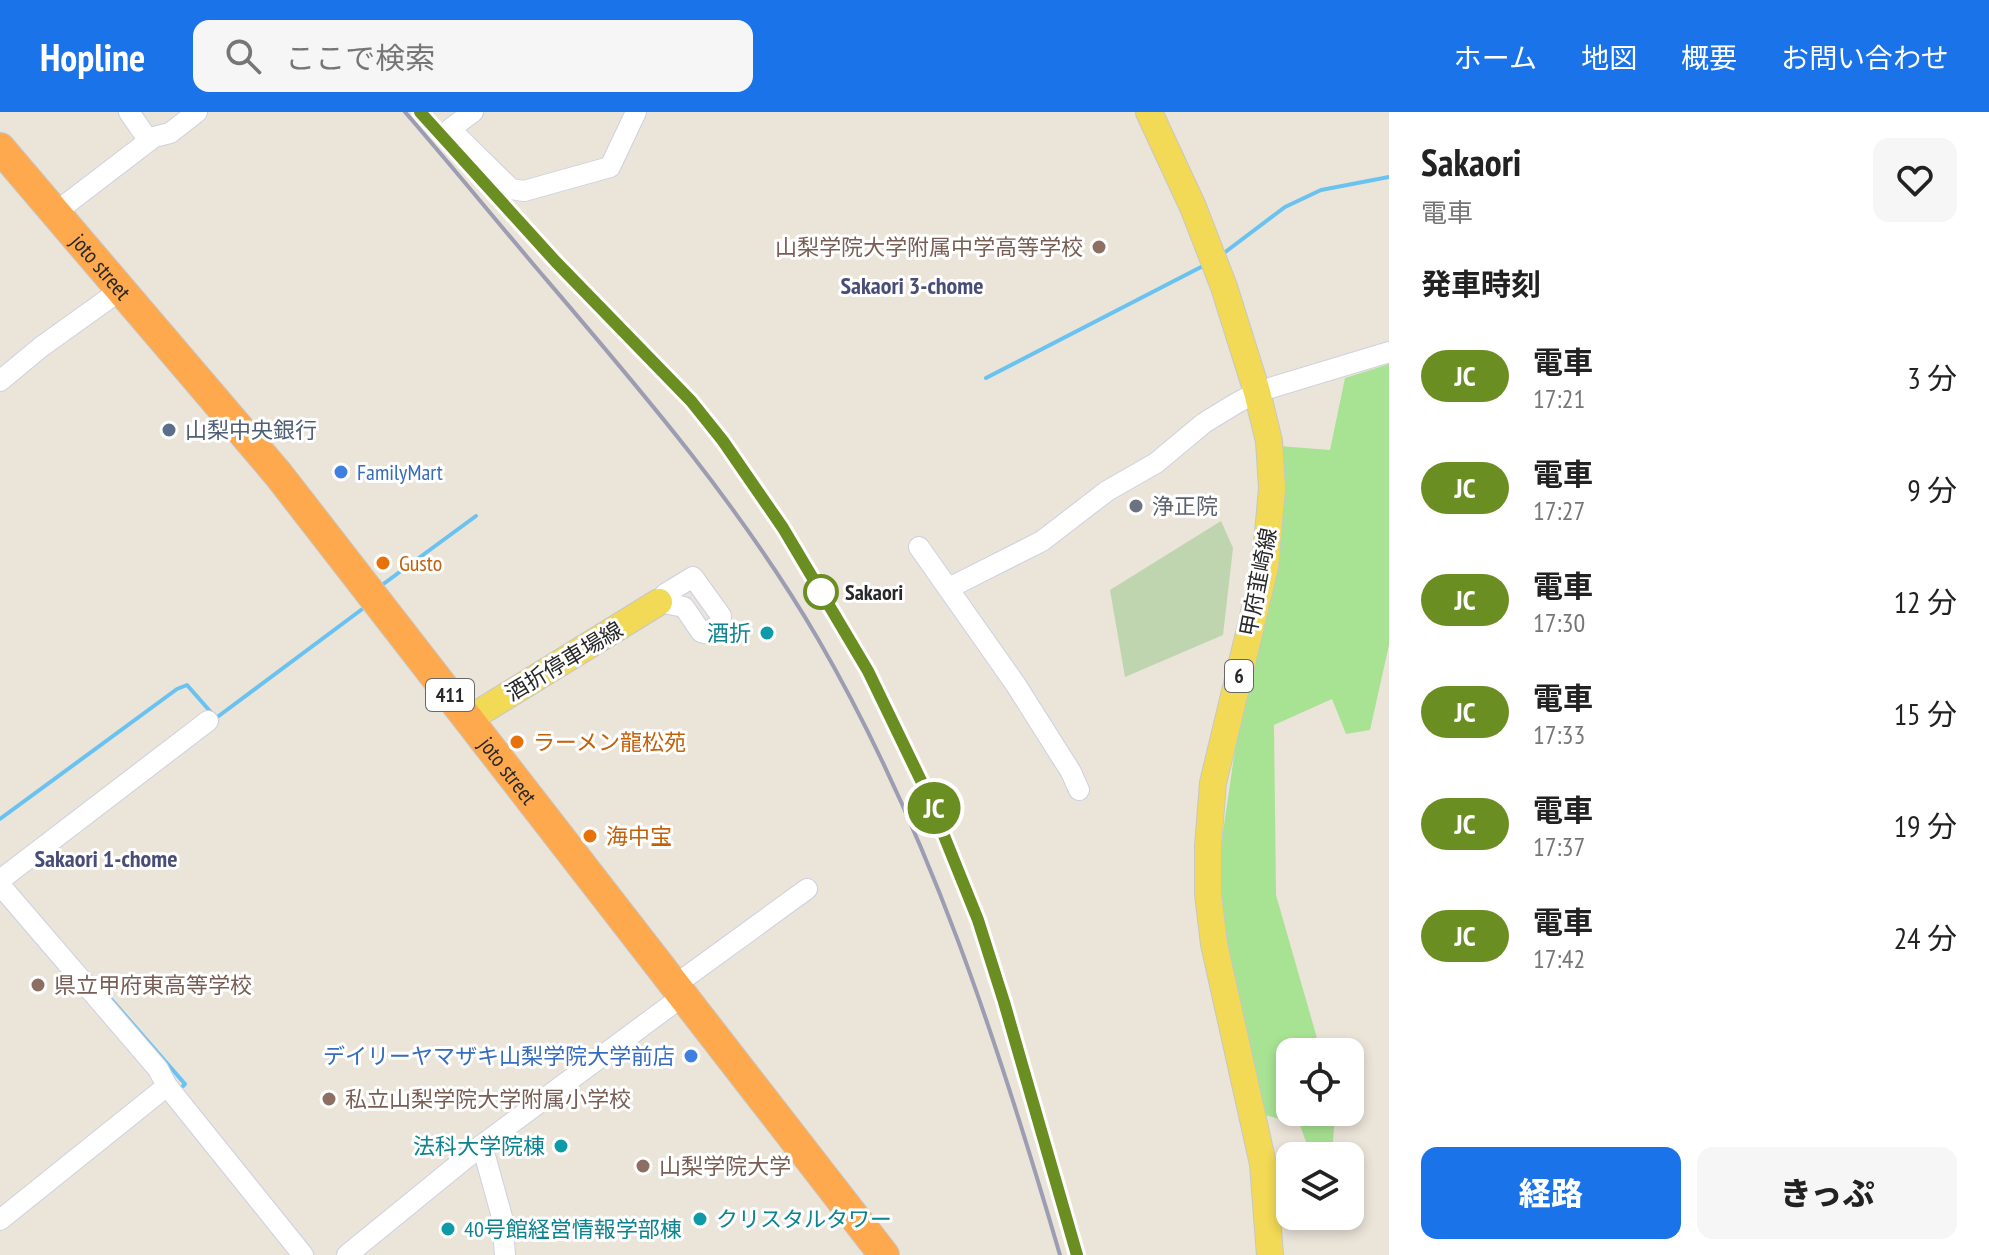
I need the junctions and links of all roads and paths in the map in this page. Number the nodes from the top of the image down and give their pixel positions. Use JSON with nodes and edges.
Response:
{"nodes":[{"id":1,"x":129,"y":112,"type":"edge"},
{"id":2,"x":197,"y":112,"type":"edge"},
{"id":3,"x":473,"y":112,"type":"edge"},
{"id":4,"x":636,"y":112,"type":"edge"},
{"id":5,"x":1149,"y":112,"type":"edge"},
{"id":6,"x":149,"y":141,"type":"junction"},
{"id":7,"x":0,"y":148,"type":"edge"},
{"id":8,"x":56,"y":212,"type":"junction"},
{"id":9,"x":122,"y":289,"type":"junction"},
{"id":10,"x":1389,"y":352,"type":"edge"},
{"id":11,"x":0,"y":381,"type":"edge"},
{"id":12,"x":1257,"y":392,"type":"junction"},
{"id":13,"x":919,"y":547,"type":"dead end"},
{"id":14,"x":949,"y":588,"type":"junction"},
{"id":15,"x":659,"y":602,"type":"dead end"},
{"id":16,"x":469,"y":719,"type":"junction"},
{"id":17,"x":208,"y":721,"type":"dead end"},
{"id":18,"x":1079,"y":790,"type":"dead end"},
{"id":19,"x":0,"y":883,"type":"edge"},
{"id":20,"x":807,"y":889,"type":"dead end"},
{"id":21,"x":679,"y":990,"type":"junction"},
{"id":22,"x":167,"y":1086,"type":"junction"},
{"id":23,"x":482,"y":1145,"type":"junction"},
{"id":24,"x":0,"y":1220,"type":"edge"},
{"id":25,"x":303,"y":1255,"type":"edge"},
{"id":26,"x":347,"y":1255,"type":"edge"},
{"id":27,"x":505,"y":1255,"type":"edge"},
{"id":28,"x":884,"y":1255,"type":"edge"},
{"id":29,"x":1270,"y":1255,"type":"edge"}],
"edges":[{"from":1,"to":6,"type":"street"},
{"from":2,"to":6,"type":"street"},
{"from":3,"to":4,"type":"street"},
{"from":5,"to":12,"type":"main road","name":"甲府韮崎線","number":"6"},
{"from":6,"to":8,"type":"street"},
{"from":7,"to":8,"type":"highway","name":"joto street","number":"411"},
{"from":8,"to":9,"type":"highway","name":"joto street","number":"411"},
{"from":9,"to":11,"type":"street"},
{"from":9,"to":16,"type":"highway","name":"joto street","number":"411"},
{"from":10,"to":12,"type":"street"},
{"from":12,"to":14,"type":"street"},
{"from":12,"to":29,"type":"main road","name":"甲府韮崎線","number":"6"},
{"from":13,"to":14,"type":"street"},
{"from":14,"to":18,"type":"street"},
{"from":15,"to":16,"type":"main road","name":"酒折停車場線"},
{"from":16,"to":21,"type":"highway","name":"joto street","number":"411"},
{"from":17,"to":19,"type":"street"},
{"from":19,"to":22,"type":"street"},
{"from":20,"to":21,"type":"street"},
{"from":21,"to":23,"type":"street"},
{"from":21,"to":28,"type":"highway","name":"joto street","number":"411"},
{"from":22,"to":24,"type":"street"},
{"from":22,"to":25,"type":"street"},
{"from":23,"to":26,"type":"street"},
{"from":23,"to":27,"type":"street"}]}
